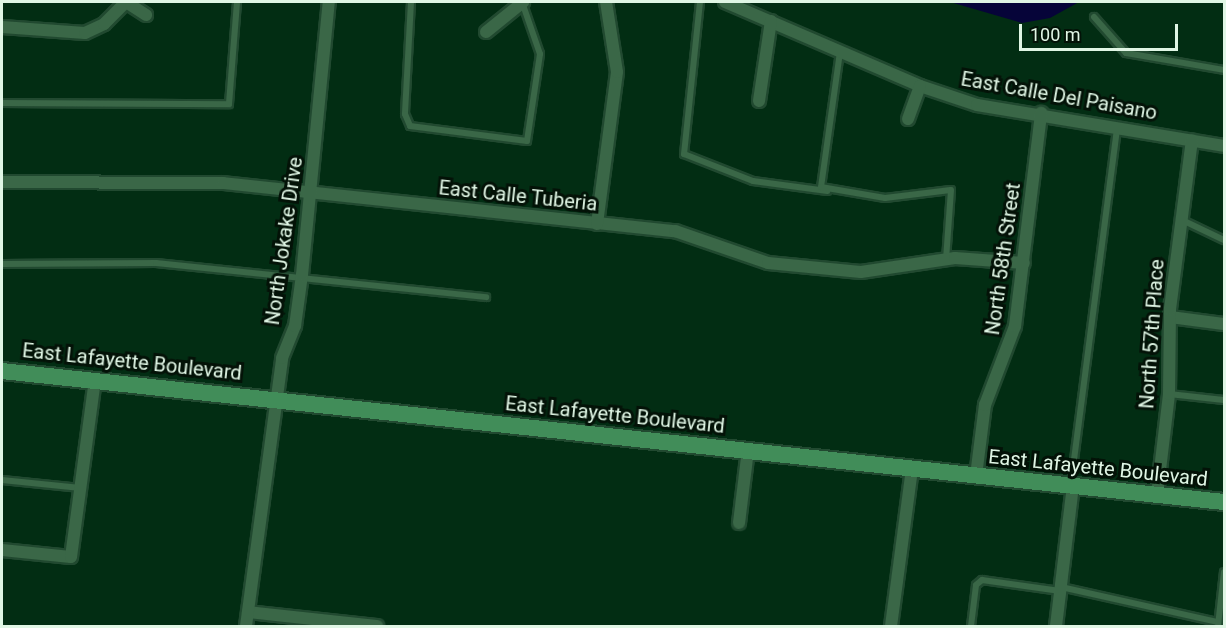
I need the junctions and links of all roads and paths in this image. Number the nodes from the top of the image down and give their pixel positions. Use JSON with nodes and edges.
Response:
{"nodes":[{"id":1,"x":126,"y":2,"type":"edge"},
{"id":2,"x":237,"y":2,"type":"edge"},
{"id":3,"x":329,"y":2,"type":"edge"},
{"id":4,"x":411,"y":2,"type":"edge"},
{"id":5,"x":523,"y":2,"type":"edge"},
{"id":6,"x":606,"y":2,"type":"edge"},
{"id":7,"x":700,"y":2,"type":"edge"},
{"id":8,"x":725,"y":2,"type":"edge"},
{"id":9,"x":146,"y":15,"type":"dead end"},
{"id":10,"x":1094,"y":17,"type":"dead end"},
{"id":11,"x":771,"y":21,"type":"junction"},
{"id":12,"x":2,"y":27,"type":"edge"},
{"id":13,"x":486,"y":32,"type":"dead end"},
{"id":14,"x":840,"y":52,"type":"junction"},
{"id":15,"x":1224,"y":70,"type":"edge"},
{"id":16,"x":920,"y":87,"type":"junction"},
{"id":17,"x":759,"y":101,"type":"dead end"},
{"id":18,"x":2,"y":103,"type":"edge"},
{"id":19,"x":1041,"y":113,"type":"junction"},
{"id":20,"x":908,"y":119,"type":"dead end"},
{"id":21,"x":1117,"y":126,"type":"junction"},
{"id":22,"x":1192,"y":140,"type":"junction"},
{"id":23,"x":1224,"y":146,"type":"edge"},
{"id":24,"x":2,"y":182,"type":"edge"},
{"id":25,"x":828,"y":191,"type":"junction"},
{"id":26,"x":312,"y":194,"type":"junction"},
{"id":27,"x":1182,"y":220,"type":"junction"},
{"id":28,"x":597,"y":224,"type":"junction"},
{"id":29,"x":1224,"y":240,"type":"edge"},
{"id":30,"x":946,"y":260,"type":"junction"},
{"id":31,"x":1024,"y":263,"type":"junction"},
{"id":32,"x":2,"y":264,"type":"edge"},
{"id":33,"x":302,"y":275,"type":"junction"},
{"id":34,"x":486,"y":297,"type":"dead end"},
{"id":35,"x":1170,"y":317,"type":"junction"},
{"id":36,"x":1224,"y":324,"type":"edge"},
{"id":37,"x":2,"y":371,"type":"edge"},
{"id":38,"x":95,"y":380,"type":"junction"},
{"id":39,"x":1169,"y":394,"type":"junction"},
{"id":40,"x":276,"y":398,"type":"junction"},
{"id":41,"x":1224,"y":400,"type":"edge"},
{"id":42,"x":748,"y":450,"type":"junction"},
{"id":43,"x":912,"y":469,"type":"junction"},
{"id":44,"x":976,"y":476,"type":"junction"},
{"id":45,"x":2,"y":480,"type":"edge"},
{"id":46,"x":1072,"y":486,"type":"junction"},
{"id":47,"x":81,"y":489,"type":"junction"},
{"id":48,"x":1157,"y":495,"type":"junction"},
{"id":49,"x":1224,"y":502,"type":"edge"},
{"id":50,"x":739,"y":523,"type":"dead end"},
{"id":51,"x":2,"y":550,"type":"edge"},
{"id":52,"x":1224,"y":572,"type":"edge"},
{"id":53,"x":1060,"y":589,"type":"junction"},
{"id":54,"x":248,"y":612,"type":"junction"},
{"id":55,"x":1218,"y":624,"type":"edge"},
{"id":56,"x":246,"y":627,"type":"edge"},
{"id":57,"x":377,"y":627,"type":"edge"},
{"id":58,"x":891,"y":627,"type":"edge"},
{"id":59,"x":971,"y":627,"type":"edge"},
{"id":60,"x":1056,"y":627,"type":"edge"}],
"edges":[{"from":1,"to":9,"type":"street"},
{"from":1,"to":12,"type":"street"},
{"from":2,"to":18,"type":"lane"},
{"from":3,"to":26,"type":"street","name":"North Jokake Drive"},
{"from":4,"to":5,"type":"lane"},
{"from":5,"to":13,"type":"street"},
{"from":6,"to":28,"type":"street"},
{"from":7,"to":25,"type":"lane"},
{"from":8,"to":11,"type":"street","name":"East Calle Del Paisano"},
{"from":10,"to":15,"type":"lane"},
{"from":11,"to":14,"type":"street","name":"East Calle Del Paisano"},
{"from":11,"to":17,"type":"street"},
{"from":14,"to":16,"type":"street","name":"East Calle Del Paisano"},
{"from":14,"to":25,"type":"lane"},
{"from":16,"to":19,"type":"street","name":"East Calle Del Paisano"},
{"from":16,"to":20,"type":"street"},
{"from":19,"to":21,"type":"street","name":"East Calle Del Paisano"},
{"from":19,"to":31,"type":"street","name":"North 58th Street"},
{"from":21,"to":22,"type":"street","name":"East Calle Del Paisano"},
{"from":21,"to":46,"type":"lane"},
{"from":22,"to":23,"type":"street","name":"East Calle Del Paisano"},
{"from":22,"to":27,"type":"street","name":"North 57th Place"},
{"from":24,"to":26,"type":"street","name":"East Calle Tuberia"},
{"from":25,"to":30,"type":"lane"},
{"from":26,"to":28,"type":"street","name":"East Calle Tuberia"},
{"from":26,"to":33,"type":"street","name":"North Jokake Drive"},
{"from":27,"to":29,"type":"lane"},
{"from":27,"to":35,"type":"street","name":"North 57th Place"},
{"from":28,"to":30,"type":"street","name":"East Calle Tuberia"},
{"from":30,"to":31,"type":"street","name":"East Calle Tuberia"},
{"from":31,"to":44,"type":"street","name":"North 58th Street"},
{"from":32,"to":33,"type":"lane"},
{"from":33,"to":34,"type":"lane"},
{"from":33,"to":40,"type":"street","name":"North Jokake Drive"},
{"from":35,"to":36,"type":"street"},
{"from":35,"to":39,"type":"street","name":"North 57th Place"},
{"from":37,"to":38,"type":"street","name":"East Lafayette Boulevard"},
{"from":38,"to":40,"type":"street","name":"East Lafayette Boulevard"},
{"from":38,"to":47,"type":"street"},
{"from":39,"to":41,"type":"lane"},
{"from":39,"to":48,"type":"street","name":"North 57th Place"},
{"from":40,"to":42,"type":"street","name":"East Lafayette Boulevard"},
{"from":40,"to":54,"type":"street","name":"North Jokake Drive"},
{"from":42,"to":43,"type":"street","name":"East Lafayette Boulevard"},
{"from":42,"to":50,"type":"street"},
{"from":43,"to":44,"type":"street","name":"East Lafayette Boulevard"},
{"from":43,"to":58,"type":"street"},
{"from":44,"to":46,"type":"street","name":"East Lafayette Boulevard"},
{"from":45,"to":47,"type":"lane"},
{"from":46,"to":48,"type":"street","name":"East Lafayette Boulevard"},
{"from":46,"to":53,"type":"street"},
{"from":47,"to":51,"type":"street"},
{"from":48,"to":49,"type":"street","name":"East Lafayette Boulevard"},
{"from":52,"to":55,"type":"lane"},
{"from":53,"to":55,"type":"lane"},
{"from":53,"to":59,"type":"lane"},
{"from":53,"to":60,"type":"street"},
{"from":54,"to":56,"type":"street","name":"North Jokake Drive"},
{"from":54,"to":57,"type":"street"}]}
